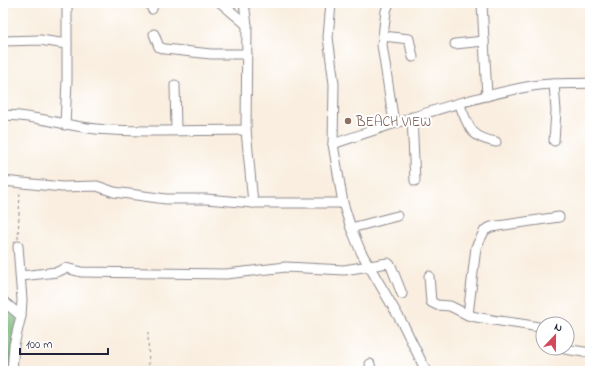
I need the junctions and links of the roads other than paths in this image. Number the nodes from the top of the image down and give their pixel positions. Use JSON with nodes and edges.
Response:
{"nodes":[{"id":1,"x":67,"y":3,"type":"edge"},
{"id":2,"x":221,"y":3,"type":"edge"},
{"id":3,"x":244,"y":3,"type":"edge"},
{"id":4,"x":331,"y":3,"type":"edge"},
{"id":5,"x":389,"y":3,"type":"edge"},
{"id":6,"x":482,"y":3,"type":"edge"},
{"id":7,"x":247,"y":25,"type":"junction"},
{"id":8,"x":154,"y":34,"type":"dead end"},
{"id":9,"x":383,"y":36,"type":"junction"},
{"id":10,"x":3,"y":41,"type":"edge"},
{"id":11,"x":484,"y":41,"type":"junction"},
{"id":12,"x":67,"y":44,"type":"junction"},
{"id":13,"x":455,"y":44,"type":"dead end"},
{"id":14,"x":247,"y":54,"type":"junction"},
{"id":15,"x":413,"y":58,"type":"dead end"},
{"id":16,"x":554,"y":84,"type":"junction"},
{"id":17,"x":590,"y":84,"type":"edge"},
{"id":18,"x":175,"y":85,"type":"dead end"},
{"id":19,"x":486,"y":96,"type":"junction"},
{"id":20,"x":459,"y":103,"type":"junction"},
{"id":21,"x":3,"y":115,"type":"edge"},
{"id":22,"x":412,"y":117,"type":"junction"},
{"id":23,"x":394,"y":123,"type":"junction"},
{"id":24,"x":65,"y":125,"type":"junction"},
{"id":25,"x":176,"y":130,"type":"junction"},
{"id":26,"x":246,"y":130,"type":"junction"},
{"id":27,"x":554,"y":141,"type":"dead end"},
{"id":28,"x":496,"y":142,"type":"dead end"},
{"id":29,"x":333,"y":144,"type":"junction"},
{"id":30,"x":3,"y":181,"type":"edge"},
{"id":31,"x":414,"y":181,"type":"dead end"},
{"id":32,"x":253,"y":203,"type":"junction"},
{"id":33,"x":343,"y":203,"type":"junction"},
{"id":34,"x":397,"y":216,"type":"dead end"},
{"id":35,"x":559,"y":217,"type":"dead end"},
{"id":36,"x":351,"y":228,"type":"junction"},
{"id":37,"x":18,"y":246,"type":"road end"},
{"id":38,"x":369,"y":266,"type":"junction"},
{"id":39,"x":21,"y":276,"type":"junction"},
{"id":40,"x":429,"y":276,"type":"dead end"},
{"id":41,"x":402,"y":294,"type":"dead end"},
{"id":42,"x":3,"y":301,"type":"edge"},
{"id":43,"x":468,"y":315,"type":"junction"},
{"id":44,"x":21,"y":316,"type":"junction"},
{"id":45,"x":535,"y":326,"type":"edge"},
{"id":46,"x":575,"y":351,"type":"edge"},
{"id":47,"x":590,"y":353,"type":"edge"},
{"id":48,"x":12,"y":371,"type":"edge"},
{"id":49,"x":426,"y":371,"type":"edge"}],
"edges":[{"from":1,"to":12,"type":"street"},
{"from":2,"to":7,"type":"street"},
{"from":3,"to":7,"type":"street"},
{"from":4,"to":29,"type":"street"},
{"from":5,"to":9,"type":"street"},
{"from":6,"to":11,"type":"street"},
{"from":7,"to":14,"type":"street"},
{"from":8,"to":14,"type":"street"},
{"from":9,"to":15,"type":"street"},
{"from":9,"to":23,"type":"street"},
{"from":10,"to":12,"type":"street"},
{"from":11,"to":13,"type":"street"},
{"from":11,"to":19,"type":"street"},
{"from":12,"to":24,"type":"street"},
{"from":14,"to":26,"type":"street"},
{"from":16,"to":17,"type":"street"},
{"from":16,"to":19,"type":"street"},
{"from":16,"to":27,"type":"street"},
{"from":18,"to":25,"type":"street"},
{"from":19,"to":20,"type":"street"},
{"from":20,"to":22,"type":"street"},
{"from":20,"to":28,"type":"street"},
{"from":21,"to":24,"type":"street"},
{"from":22,"to":23,"type":"street"},
{"from":22,"to":31,"type":"street"},
{"from":23,"to":29,"type":"street"},
{"from":24,"to":25,"type":"street"},
{"from":25,"to":26,"type":"street"},
{"from":26,"to":32,"type":"street"},
{"from":29,"to":33,"type":"street"},
{"from":30,"to":32,"type":"street"},
{"from":32,"to":33,"type":"street"},
{"from":33,"to":36,"type":"street"},
{"from":34,"to":36,"type":"street"},
{"from":35,"to":43,"type":"street"},
{"from":36,"to":38,"type":"street"},
{"from":37,"to":39,"type":"street"},
{"from":38,"to":39,"type":"street"},
{"from":38,"to":41,"type":"street"},
{"from":38,"to":49,"type":"street"},
{"from":39,"to":44,"type":"street"},
{"from":40,"to":43,"type":"street"},
{"from":42,"to":44,"type":"street"},
{"from":43,"to":45,"type":"street"},
{"from":44,"to":48,"type":"street"},
{"from":46,"to":47,"type":"street"}]}
